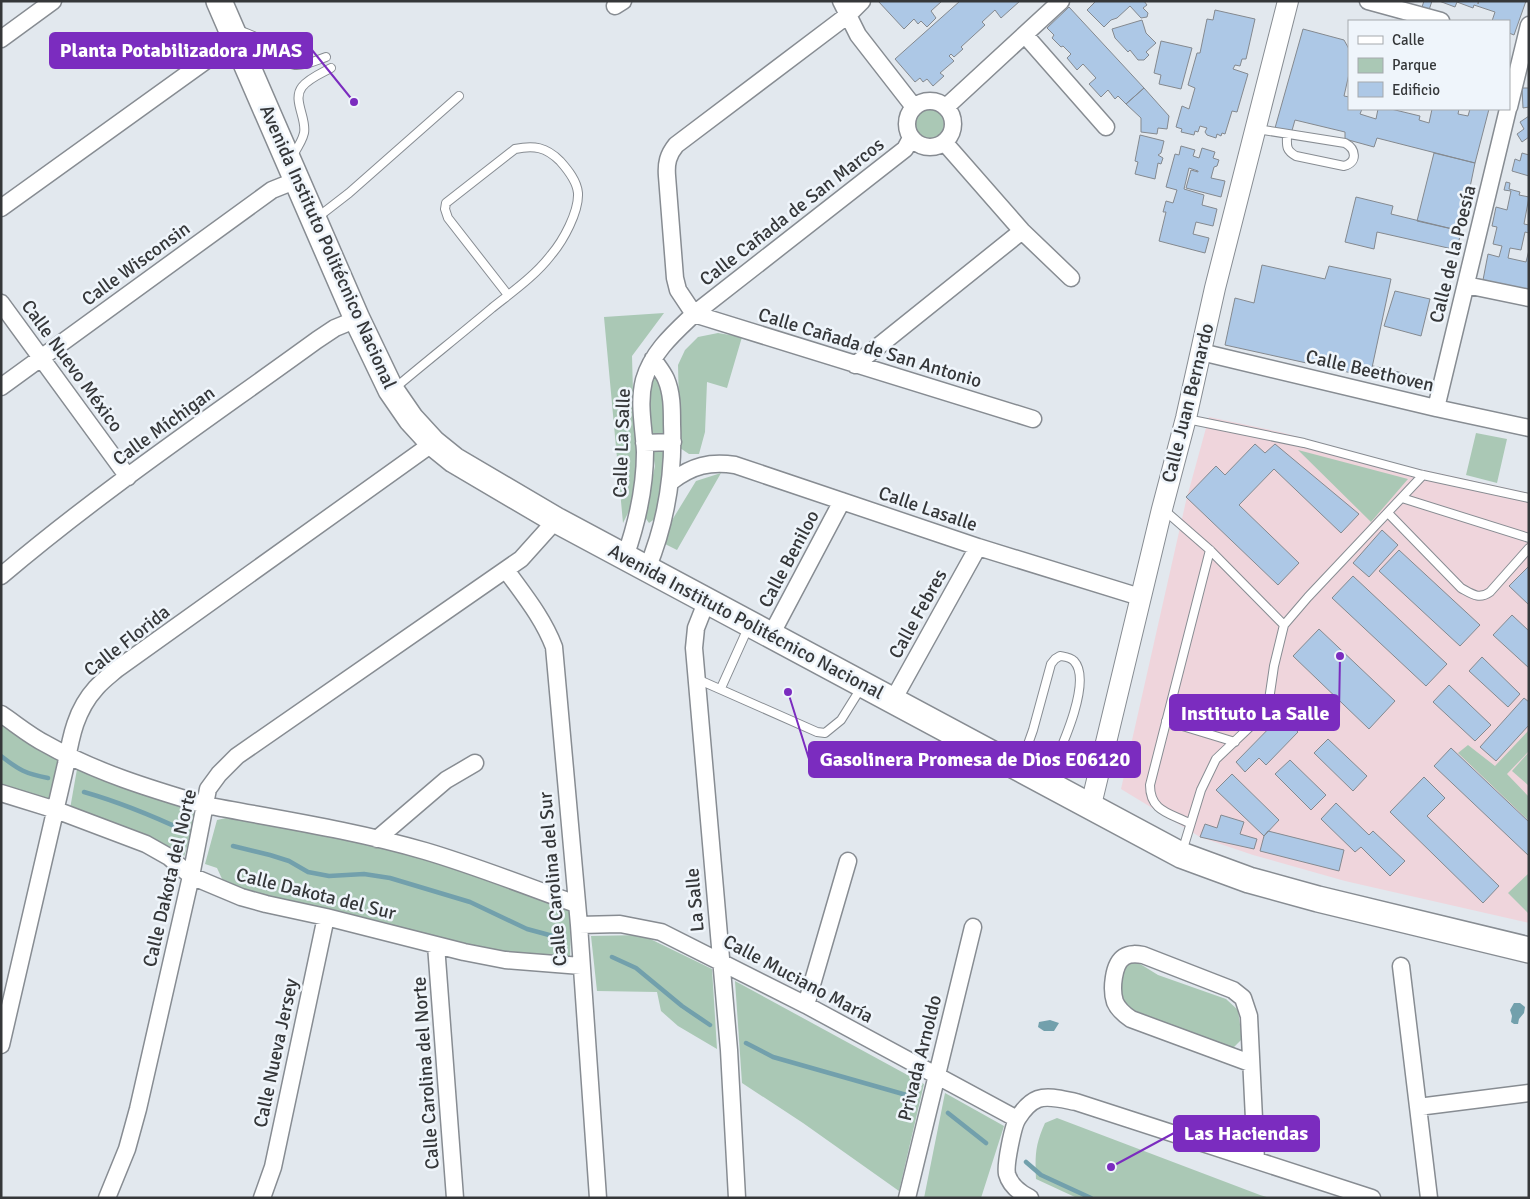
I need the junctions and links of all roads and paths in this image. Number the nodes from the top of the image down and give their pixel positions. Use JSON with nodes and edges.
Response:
{"nodes":[{"id":1,"x":53,"y":1,"type":"edge"},
{"id":2,"x":219,"y":1,"type":"edge"},
{"id":3,"x":862,"y":1,"type":"edge"},
{"id":4,"x":1061,"y":1,"type":"edge"},
{"id":5,"x":1288,"y":1,"type":"edge"},
{"id":6,"x":1368,"y":1,"type":"edge"},
{"id":7,"x":845,"y":8,"type":"edge"},
{"id":8,"x":1437,"y":20,"type":"edge"},
{"id":9,"x":1529,"y":25,"type":"edge"},
{"id":10,"x":233,"y":33,"type":"junction"},
{"id":11,"x":1025,"y":34,"type":"junction"},
{"id":12,"x":1,"y":39,"type":"edge"},
{"id":13,"x":1516,"y":42,"type":"edge"},
{"id":14,"x":326,"y":57,"type":"dead end"},
{"id":15,"x":332,"y":68,"type":"dead end"},
{"id":16,"x":1510,"y":93,"type":"edge"},
{"id":17,"x":459,"y":96,"type":"dead end"},
{"id":18,"x":914,"y":107,"type":"junction"},
{"id":19,"x":946,"y":107,"type":"junction"},
{"id":20,"x":1507,"y":110,"type":"edge"},
{"id":21,"x":1106,"y":127,"type":"dead end"},
{"id":22,"x":1256,"y":128,"type":"junction"},
{"id":23,"x":1288,"y":134,"type":"junction"},
{"id":24,"x":911,"y":138,"type":"junction"},
{"id":25,"x":944,"y":142,"type":"junction"},
{"id":26,"x":293,"y":171,"type":"junction"},
{"id":27,"x":1,"y":208,"type":"edge"},
{"id":28,"x":314,"y":220,"type":"junction"},
{"id":29,"x":1022,"y":231,"type":"junction"},
{"id":30,"x":1071,"y":278,"type":"dead end"},
{"id":31,"x":1466,"y":285,"type":"junction"},
{"id":32,"x":508,"y":295,"type":"junction"},
{"id":33,"x":1529,"y":298,"type":"edge"},
{"id":34,"x":1,"y":303,"type":"edge"},
{"id":35,"x":694,"y":314,"type":"junction"},
{"id":36,"x":357,"y":319,"type":"junction"},
{"id":37,"x":1202,"y":352,"type":"junction"},
{"id":38,"x":41,"y":358,"type":"junction"},
{"id":39,"x":653,"y":359,"type":"junction"},
{"id":40,"x":855,"y":365,"type":"junction"},
{"id":41,"x":1,"y":387,"type":"edge"},
{"id":42,"x":391,"y":390,"type":"junction"},
{"id":43,"x":1436,"y":408,"type":"junction"},
{"id":44,"x":1186,"y":418,"type":"junction"},
{"id":45,"x":1033,"y":420,"type":"dead end"},
{"id":46,"x":1529,"y":428,"type":"edge"},
{"id":47,"x":673,"y":442,"type":"junction"},
{"id":48,"x":433,"y":443,"type":"junction"},
{"id":49,"x":644,"y":443,"type":"junction"},
{"id":50,"x":1423,"y":475,"type":"junction"},
{"id":51,"x":128,"y":477,"type":"junction"},
{"id":52,"x":672,"y":480,"type":"junction"},
{"id":53,"x":1402,"y":498,"type":"junction"},
{"id":54,"x":1529,"y":498,"type":"edge"},
{"id":55,"x":842,"y":501,"type":"junction"},
{"id":56,"x":1162,"y":509,"type":"junction"},
{"id":57,"x":1388,"y":513,"type":"junction"},
{"id":58,"x":556,"y":520,"type":"junction"},
{"id":59,"x":1529,"y":538,"type":"edge"},
{"id":60,"x":978,"y":547,"type":"junction"},
{"id":61,"x":1529,"y":548,"type":"edge"},
{"id":62,"x":1210,"y":550,"type":"junction"},
{"id":63,"x":624,"y":557,"type":"junction"},
{"id":64,"x":647,"y":569,"type":"junction"},
{"id":65,"x":506,"y":570,"type":"junction"},
{"id":66,"x":1,"y":576,"type":"edge"},
{"id":67,"x":1140,"y":597,"type":"junction"},
{"id":68,"x":707,"y":600,"type":"junction"},
{"id":69,"x":1284,"y":625,"type":"junction"},
{"id":70,"x":761,"y":629,"type":"junction"},
{"id":71,"x":697,"y":679,"type":"junction"},
{"id":72,"x":864,"y":684,"type":"junction"},
{"id":73,"x":721,"y":688,"type":"junction"},
{"id":74,"x":893,"y":700,"type":"junction"},
{"id":75,"x":1,"y":714,"type":"edge"},
{"id":76,"x":1166,"y":721,"type":"junction"},
{"id":77,"x":1235,"y":742,"type":"junction"},
{"id":78,"x":68,"y":756,"type":"junction"},
{"id":79,"x":475,"y":763,"type":"dead end"},
{"id":80,"x":1020,"y":767,"type":"junction"},
{"id":81,"x":1046,"y":782,"type":"junction"},
{"id":82,"x":1,"y":792,"type":"edge"},
{"id":83,"x":205,"y":805,"type":"junction"},
{"id":84,"x":1091,"y":805,"type":"junction"},
{"id":85,"x":56,"y":810,"type":"junction"},
{"id":86,"x":1190,"y":823,"type":"junction"},
{"id":87,"x":377,"y":839,"type":"junction"},
{"id":88,"x":1181,"y":855,"type":"junction"},
{"id":89,"x":848,"y":862,"type":"dead end"},
{"id":90,"x":191,"y":876,"type":"junction"},
{"id":91,"x":576,"y":904,"type":"junction"},
{"id":92,"x":326,"y":917,"type":"junction"},
{"id":93,"x":579,"y":925,"type":"junction"},
{"id":94,"x":973,"y":927,"type":"dead end"},
{"id":95,"x":436,"y":945,"type":"junction"},
{"id":96,"x":1529,"y":950,"type":"edge"},
{"id":97,"x":720,"y":961,"type":"junction"},
{"id":98,"x":581,"y":966,"type":"junction"},
{"id":99,"x":1401,"y":966,"type":"dead end"},
{"id":100,"x":806,"y":1005,"type":"junction"},
{"id":101,"x":1,"y":1045,"type":"edge"},
{"id":102,"x":1250,"y":1063,"type":"junction"},
{"id":103,"x":936,"y":1075,"type":"junction"},
{"id":104,"x":1529,"y":1093,"type":"edge"},
{"id":105,"x":1418,"y":1107,"type":"junction"},
{"id":106,"x":1017,"y":1119,"type":"junction"},
{"id":107,"x":1256,"y":1160,"type":"junction"},
{"id":108,"x":1027,"y":1196,"type":"edge"},
{"id":109,"x":107,"y":1198,"type":"edge"},
{"id":110,"x":262,"y":1198,"type":"edge"},
{"id":111,"x":455,"y":1198,"type":"edge"},
{"id":112,"x":598,"y":1198,"type":"edge"},
{"id":113,"x":737,"y":1198,"type":"edge"},
{"id":114,"x":907,"y":1198,"type":"edge"},
{"id":115,"x":1372,"y":1198,"type":"edge"},
{"id":116,"x":1429,"y":1198,"type":"edge"}],
"edges":[{"from":1,"to":12,"type":"street"},
{"from":2,"to":10,"type":"main road","name":"Avenida Instituto Politécnico Nacional"},
{"from":3,"to":7,"type":"street"},
{"from":4,"to":11,"type":"street"},
{"from":5,"to":22,"type":"street","name":"Calle Juan Bernardo"},
{"from":6,"to":8,"type":"street"},
{"from":7,"to":18,"type":"street"},
{"from":7,"to":35,"type":"street"},
{"from":9,"to":13,"type":"street","name":"Calle de la Poesía"},
{"from":10,"to":14,"type":"lane"},
{"from":10,"to":26,"type":"main road","name":"Avenida Instituto Politécnico Nacional"},
{"from":10,"to":27,"type":"street"},
{"from":11,"to":19,"type":"street"},
{"from":11,"to":21,"type":"street"},
{"from":13,"to":16,"type":"street","name":"Calle de la Poesía"},
{"from":15,"to":26,"type":"lane"},
{"from":17,"to":28,"type":"lane"},
{"from":18,"to":19,"type":"street"},
{"from":18,"to":24,"type":"street"},
{"from":19,"to":25,"type":"street"},
{"from":20,"to":31,"type":"street","name":"Calle de la Poesía"},
{"from":22,"to":23,"type":"lane"},
{"from":22,"to":37,"type":"street","name":"Calle Juan Bernardo"},
{"from":23,"to":23,"type":"lane"},
{"from":24,"to":25,"type":"street"},
{"from":24,"to":35,"type":"street","name":"Calle Cañada de San Marcos"},
{"from":25,"to":29,"type":"street"},
{"from":26,"to":28,"type":"main road","name":"Avenida Instituto Politécnico Nacional"},
{"from":26,"to":38,"type":"street","name":"Calle Wisconsin"},
{"from":28,"to":36,"type":"main road","name":"Avenida Instituto Politécnico Nacional"},
{"from":29,"to":30,"type":"street"},
{"from":29,"to":40,"type":"street"},
{"from":31,"to":33,"type":"street"},
{"from":31,"to":43,"type":"street","name":"Calle de la Poesía"},
{"from":32,"to":32,"type":"lane"},
{"from":32,"to":42,"type":"lane"},
{"from":34,"to":38,"type":"street","name":"Calle Nuevo México"},
{"from":35,"to":39,"type":"street","name":"Calle La Salle"},
{"from":35,"to":40,"type":"street","name":"Calle Cañada de San Antonio"},
{"from":36,"to":42,"type":"main road","name":"Avenida Instituto Politécnico Nacional"},
{"from":36,"to":51,"type":"street","name":"Calle Míchigan"},
{"from":37,"to":43,"type":"street","name":"Calle Beethoven"},
{"from":37,"to":44,"type":"street","name":"Calle Juan Bernardo"},
{"from":38,"to":41,"type":"street","name":"Calle Wisconsin"},
{"from":38,"to":51,"type":"street","name":"Calle Nuevo México"},
{"from":39,"to":47,"type":"street"},
{"from":39,"to":49,"type":"street","name":"Calle La Salle"},
{"from":40,"to":45,"type":"street","name":"Calle Cañada de San Antonio"},
{"from":42,"to":48,"type":"main road","name":"Avenida Instituto Politécnico Nacional"},
{"from":43,"to":46,"type":"street","name":"Calle Beethoven"},
{"from":44,"to":50,"type":"lane"},
{"from":44,"to":56,"type":"street","name":"Calle Juan Bernardo"},
{"from":47,"to":49,"type":"street"},
{"from":47,"to":52,"type":"street"},
{"from":48,"to":58,"type":"main road","name":"Avenida Instituto Politécnico Nacional"},
{"from":48,"to":78,"type":"street","name":"Calle Florida"},
{"from":49,"to":63,"type":"street","name":"Calle La Salle"},
{"from":50,"to":53,"type":"lane"},
{"from":50,"to":54,"type":"lane"},
{"from":51,"to":66,"type":"street","name":"Calle Míchigan"},
{"from":52,"to":55,"type":"street","name":"Calle Lasalle"},
{"from":52,"to":64,"type":"street"},
{"from":53,"to":57,"type":"lane"},
{"from":53,"to":59,"type":"lane"},
{"from":55,"to":60,"type":"street","name":"Calle Lasalle"},
{"from":55,"to":70,"type":"street","name":"Calle Beniloo"},
{"from":56,"to":62,"type":"lane"},
{"from":56,"to":67,"type":"street","name":"Calle Juan Bernardo"},
{"from":57,"to":61,"type":"lane"},
{"from":57,"to":69,"type":"lane"},
{"from":58,"to":63,"type":"main road","name":"Avenida Instituto Politécnico Nacional"},
{"from":58,"to":65,"type":"street","name":"Calle Dakota del Norte"},
{"from":60,"to":67,"type":"street","name":"Calle Lasalle"},
{"from":60,"to":74,"type":"street","name":"Calle Febres"},
{"from":62,"to":69,"type":"lane"},
{"from":62,"to":76,"type":"lane"},
{"from":63,"to":64,"type":"main road","name":"Avenida Instituto Politécnico Nacional"},
{"from":64,"to":68,"type":"main road","name":"Avenida Instituto Politécnico Nacional"},
{"from":65,"to":83,"type":"street","name":"Calle Dakota del Norte"},
{"from":65,"to":91,"type":"street","name":"Calle Carolina del Sur"},
{"from":67,"to":84,"type":"street","name":"Calle Juan Bernardo"},
{"from":68,"to":70,"type":"main road","name":"Avenida Instituto Politécnico Nacional"},
{"from":68,"to":71,"type":"street","name":"La Salle"},
{"from":69,"to":77,"type":"lane"},
{"from":70,"to":72,"type":"main road","name":"Avenida Instituto Politécnico Nacional"},
{"from":70,"to":73,"type":"lane"},
{"from":71,"to":73,"type":"lane"},
{"from":71,"to":97,"type":"street","name":"La Salle"},
{"from":72,"to":73,"type":"lane"},
{"from":72,"to":74,"type":"main road","name":"Avenida Instituto Politécnico Nacional"},
{"from":74,"to":80,"type":"main road","name":"Avenida Instituto Politécnico Nacional"},
{"from":75,"to":78,"type":"street"},
{"from":76,"to":77,"type":"lane"},
{"from":76,"to":86,"type":"lane"},
{"from":77,"to":86,"type":"lane"},
{"from":78,"to":83,"type":"street"},
{"from":78,"to":85,"type":"street","name":"Calle Florida"},
{"from":79,"to":87,"type":"street"},
{"from":80,"to":81,"type":"main road","name":"Avenida Instituto Politécnico Nacional"},
{"from":80,"to":81,"type":"lane"},
{"from":81,"to":84,"type":"main road","name":"Avenida Instituto Politécnico Nacional"},
{"from":82,"to":85,"type":"street","name":"Calle Dakota del Sur"},
{"from":83,"to":87,"type":"street"},
{"from":83,"to":90,"type":"street","name":"Calle Dakota del Norte"},
{"from":84,"to":88,"type":"main road","name":"Avenida Instituto Politécnico Nacional"},
{"from":85,"to":90,"type":"street","name":"Calle Dakota del Sur"},
{"from":85,"to":101,"type":"street","name":"Calle Florida"},
{"from":86,"to":88,"type":"lane"},
{"from":87,"to":91,"type":"street"},
{"from":88,"to":96,"type":"main road","name":"Avenida Instituto Politécnico Nacional"},
{"from":89,"to":100,"type":"street"},
{"from":90,"to":92,"type":"street","name":"Calle Dakota del Sur"},
{"from":90,"to":109,"type":"street","name":"Calle Dakota del Norte"},
{"from":91,"to":93,"type":"street","name":"Calle Carolina del Sur"},
{"from":92,"to":95,"type":"street","name":"Calle Dakota del Sur"},
{"from":92,"to":110,"type":"street","name":"Calle Nueva Jersey"},
{"from":93,"to":97,"type":"street","name":"Calle Muciano María"},
{"from":93,"to":98,"type":"street","name":"Calle Carolina del Sur"},
{"from":94,"to":103,"type":"street","name":"Privada Arnoldo"},
{"from":95,"to":98,"type":"street","name":"Calle Dakota del Sur"},
{"from":95,"to":111,"type":"street","name":"Calle Carolina del Norte"},
{"from":97,"to":100,"type":"street","name":"Calle Muciano María"},
{"from":97,"to":113,"type":"street","name":"La Salle"},
{"from":98,"to":112,"type":"street","name":"Calle Carolina del Sur"},
{"from":99,"to":105,"type":"street"},
{"from":100,"to":103,"type":"street","name":"Calle Muciano María"},
{"from":102,"to":102,"type":"street"},
{"from":102,"to":107,"type":"street"},
{"from":103,"to":106,"type":"street","name":"Calle Muciano María"},
{"from":103,"to":114,"type":"street","name":"Privada Arnoldo"},
{"from":104,"to":105,"type":"street"},
{"from":105,"to":116,"type":"street"},
{"from":106,"to":107,"type":"street"},
{"from":106,"to":108,"type":"street"},
{"from":107,"to":115,"type":"street"}]}
